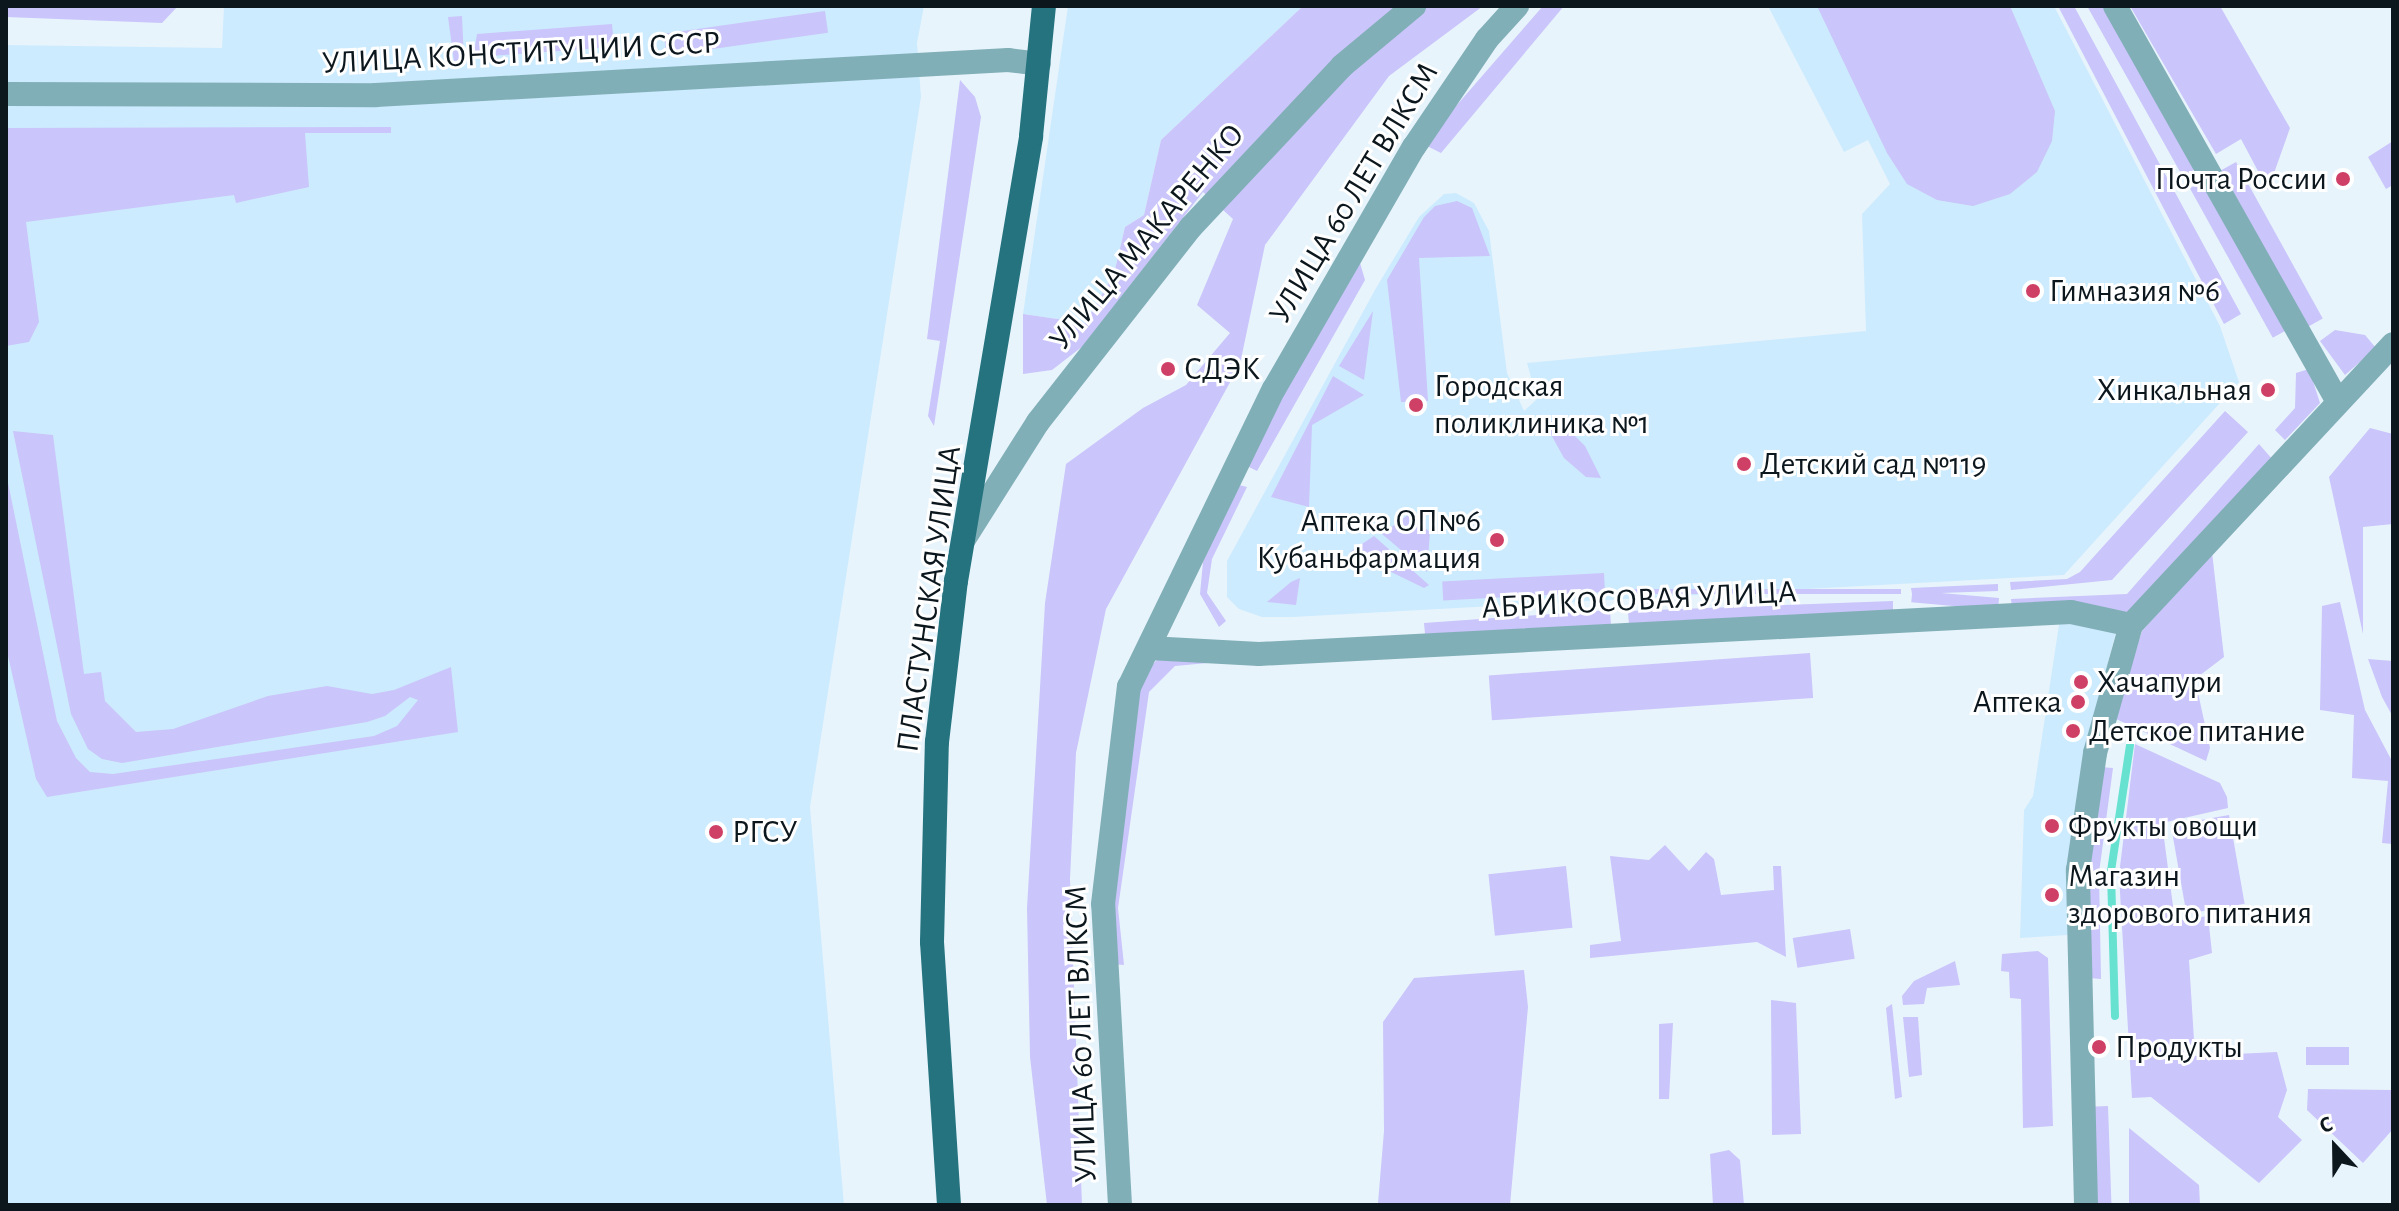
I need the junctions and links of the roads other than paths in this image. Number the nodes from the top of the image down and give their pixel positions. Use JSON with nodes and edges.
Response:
{"nodes":[{"id":1,"x":1044,"y":6,"type":"edge"},
{"id":2,"x":1414,"y":6,"type":"edge"},
{"id":3,"x":1517,"y":6,"type":"edge"},
{"id":4,"x":2115,"y":6,"type":"edge"},
{"id":5,"x":1039,"y":64,"type":"junction"},
{"id":6,"x":6,"y":94,"type":"edge"},
{"id":7,"x":2393,"y":344,"type":"edge"},
{"id":8,"x":2338,"y":401,"type":"junction"},
{"id":9,"x":964,"y":540,"type":"junction"},
{"id":10,"x":2131,"y":625,"type":"junction"},
{"id":11,"x":1149,"y":648,"type":"junction"},
{"id":12,"x":949,"y":1205,"type":"edge"},
{"id":13,"x":1120,"y":1205,"type":"edge"},
{"id":14,"x":2086,"y":1205,"type":"edge"}],
"edges":[{"from":1,"to":5,"type":"main road","name":"ПЛАСТУНСКАЯ УЛИЦА"},
{"from":2,"to":9,"type":"street","name":"УЛИЦА МАКАРЕНКО"},
{"from":3,"to":11,"type":"street","name":"УЛИЦА 60 ЛЕТ ВЛКСМ"},
{"from":4,"to":8,"type":"street"},
{"from":5,"to":6,"type":"street","name":"УЛИЦА КОНСТИТУЦИИ СССР"},
{"from":5,"to":9,"type":"main road","name":"ПЛАСТУНСКАЯ УЛИЦА"},
{"from":7,"to":8,"type":"street"},
{"from":8,"to":10,"type":"street"},
{"from":9,"to":12,"type":"main road","name":"ПЛАСТУНСКАЯ УЛИЦА"},
{"from":10,"to":11,"type":"street","name":"АБРИКОСОВАЯ УЛИЦА"},
{"from":10,"to":14,"type":"street"},
{"from":11,"to":13,"type":"street","name":"УЛИЦА 60 ЛЕТ ВЛКСМ"}]}
